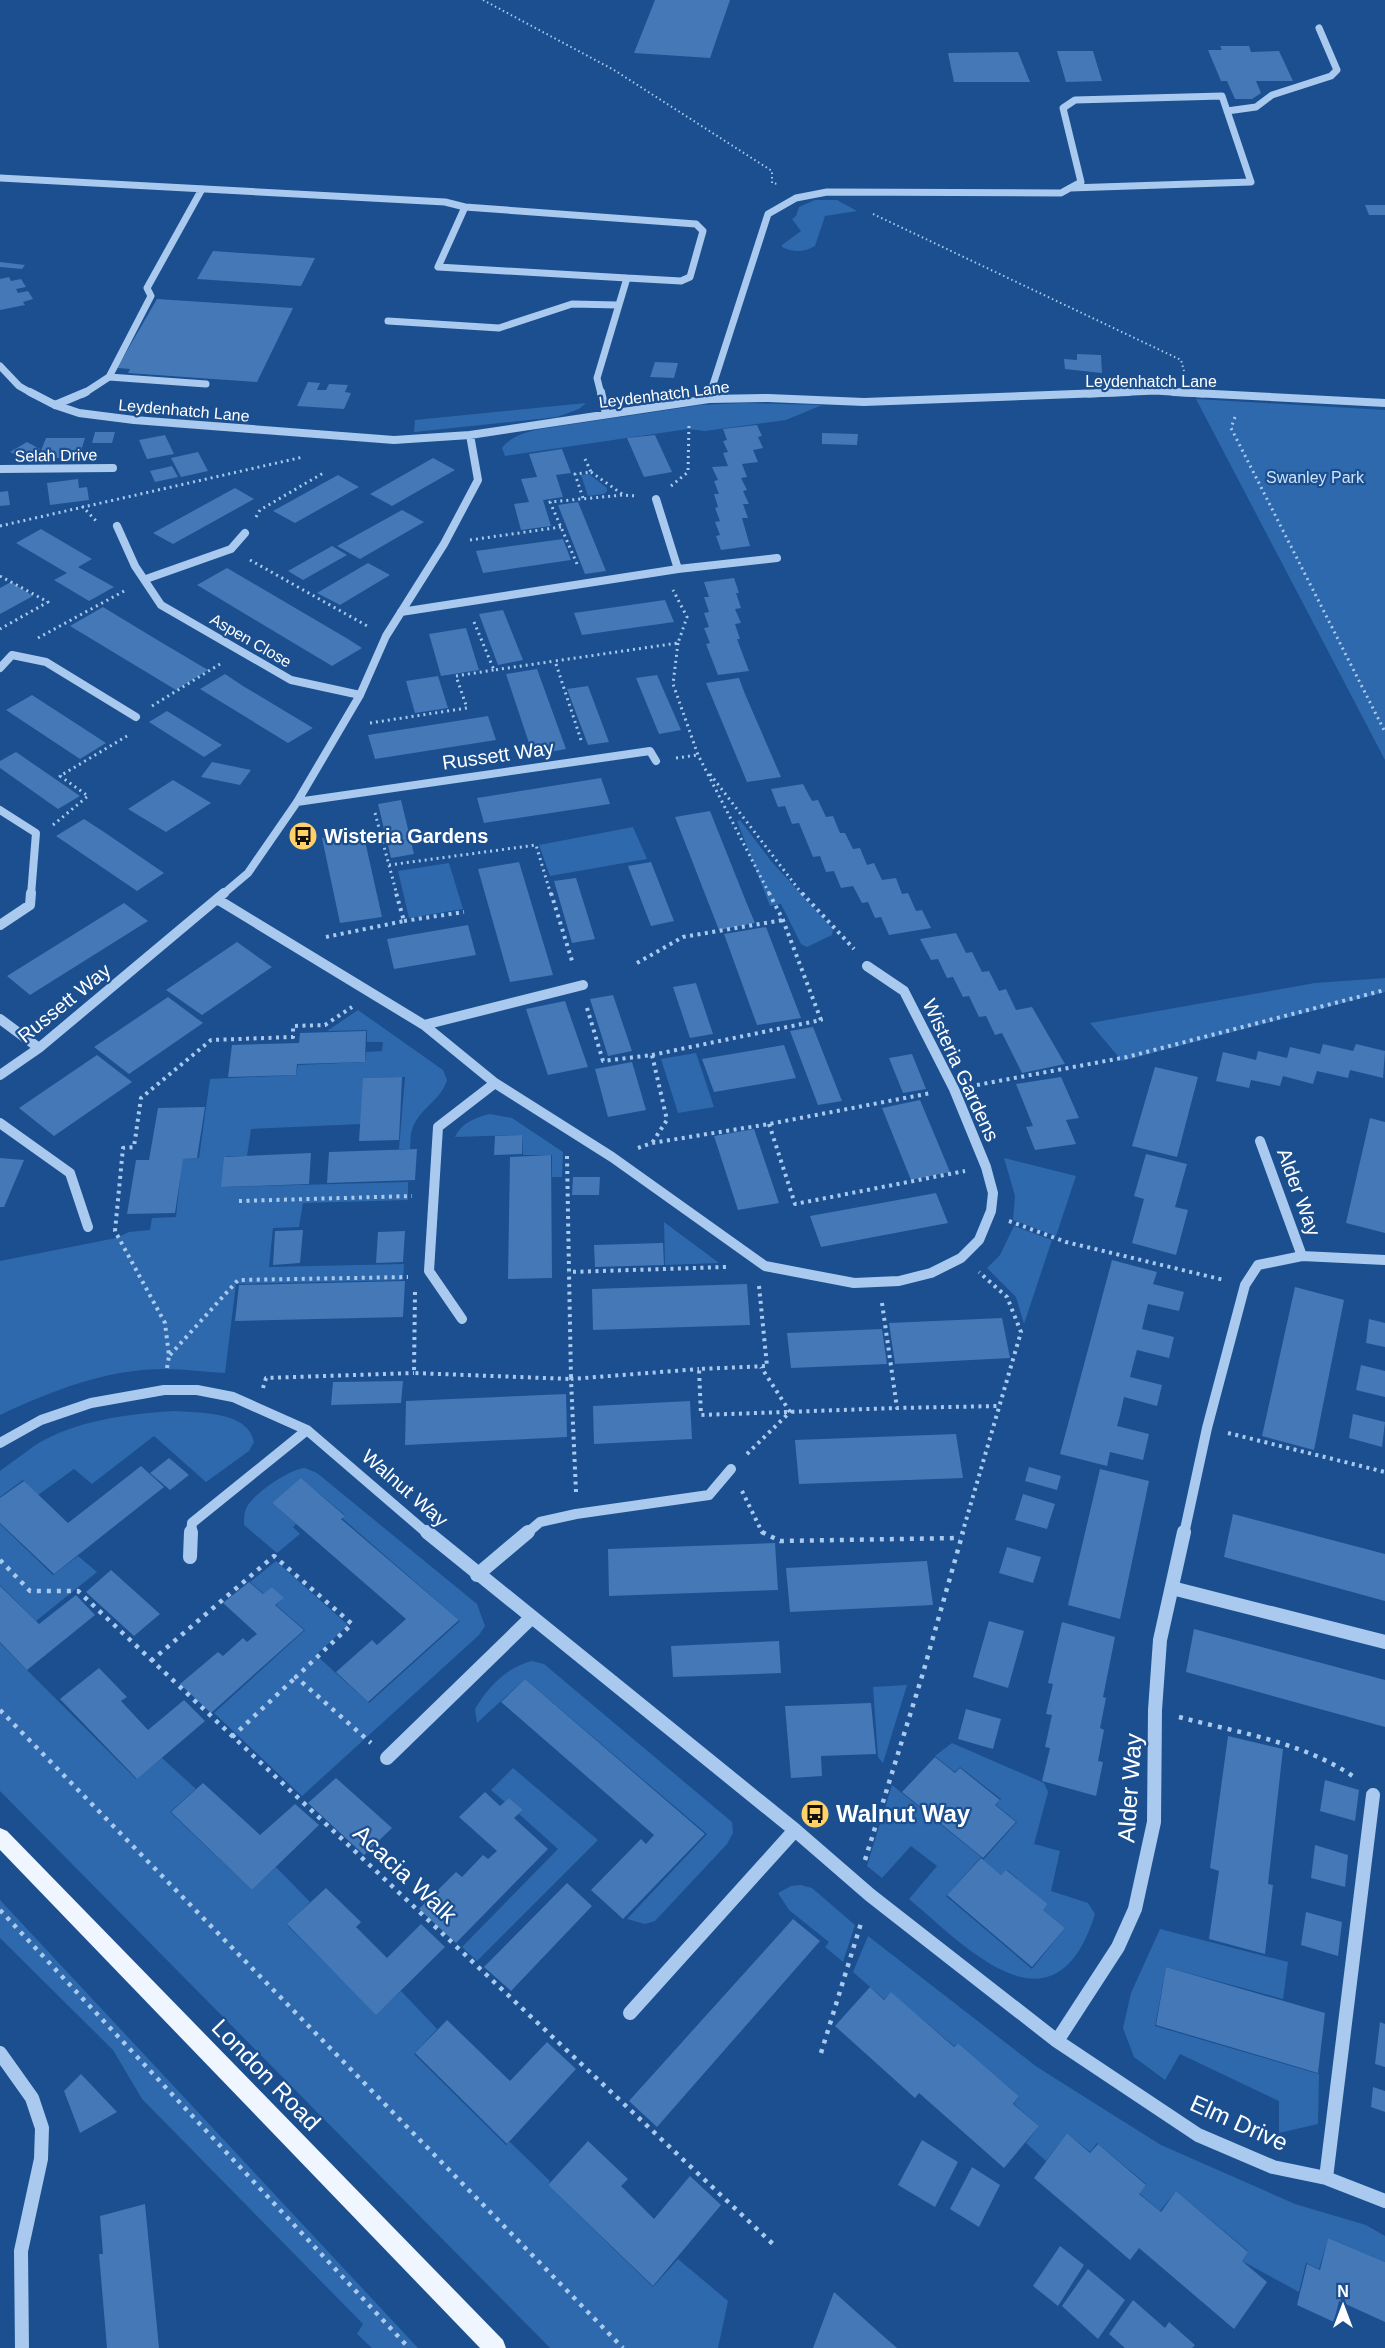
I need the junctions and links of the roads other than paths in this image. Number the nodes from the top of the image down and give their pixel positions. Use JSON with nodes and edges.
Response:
{"nodes":[{"id":1,"x":1319,"y":28,"type":"dead end"},
{"id":2,"x":1227,"y":111,"type":"junction"},
{"id":3,"x":0,"y":178,"type":"edge"},
{"id":4,"x":1070,"y":188,"type":"junction"},
{"id":5,"x":202,"y":189,"type":"junction"},
{"id":6,"x":465,"y":207,"type":"junction"},
{"id":7,"x":627,"y":278,"type":"junction"},
{"id":8,"x":618,"y":305,"type":"junction"},
{"id":9,"x":388,"y":321,"type":"dead end"},
{"id":10,"x":0,"y":366,"type":"edge"},
{"id":11,"x":109,"y":377,"type":"junction"},
{"id":12,"x":206,"y":384,"type":"dead end"},
{"id":13,"x":709,"y":399,"type":"junction"},
{"id":14,"x":1385,"y":403,"type":"edge"},
{"id":15,"x":55,"y":405,"type":"junction"},
{"id":16,"x":606,"y":414,"type":"junction"},
{"id":17,"x":470,"y":435,"type":"junction"},
{"id":18,"x":114,"y":468,"type":"dead end"},
{"id":19,"x":0,"y":469,"type":"edge"},
{"id":20,"x":656,"y":499,"type":"road end"},
{"id":21,"x":117,"y":526,"type":"dead end"},
{"id":22,"x":245,"y":533,"type":"road end"},
{"id":23,"x":777,"y":558,"type":"dead end"},
{"id":24,"x":678,"y":569,"type":"junction"},
{"id":25,"x":146,"y":579,"type":"junction"},
{"id":26,"x":401,"y":612,"type":"junction"},
{"id":27,"x":0,"y":668,"type":"edge"},
{"id":28,"x":360,"y":695,"type":"junction"},
{"id":29,"x":136,"y":717,"type":"road end"},
{"id":30,"x":656,"y":761,"type":"road end"},
{"id":31,"x":297,"y":802,"type":"junction"},
{"id":32,"x":0,"y":810,"type":"edge"},
{"id":33,"x":217,"y":899,"type":"junction"},
{"id":34,"x":0,"y":925,"type":"edge"},
{"id":35,"x":867,"y":966,"type":"road end"},
{"id":36,"x":581,"y":985,"type":"road end"},
{"id":37,"x":0,"y":1018,"type":"edge"},
{"id":38,"x":424,"y":1025,"type":"junction"},
{"id":39,"x":39,"y":1048,"type":"junction"},
{"id":40,"x":0,"y":1075,"type":"edge"},
{"id":41,"x":495,"y":1083,"type":"junction"},
{"id":42,"x":0,"y":1123,"type":"edge"},
{"id":43,"x":1260,"y":1142,"type":"dead end"},
{"id":44,"x":88,"y":1227,"type":"dead end"},
{"id":45,"x":1302,"y":1256,"type":"junction"},
{"id":46,"x":1385,"y":1260,"type":"edge"},
{"id":47,"x":462,"y":1319,"type":"dead end"},
{"id":48,"x":307,"y":1430,"type":"junction"},
{"id":49,"x":0,"y":1443,"type":"edge"},
{"id":50,"x":731,"y":1469,"type":"road end"},
{"id":51,"x":190,"y":1557,"type":"dead end"},
{"id":52,"x":477,"y":1575,"type":"junction"},
{"id":53,"x":1172,"y":1587,"type":"junction"},
{"id":54,"x":532,"y":1617,"type":"junction"},
{"id":55,"x":1385,"y":1642,"type":"edge"},
{"id":56,"x":387,"y":1758,"type":"road end"},
{"id":57,"x":1373,"y":1794,"type":"road end"},
{"id":58,"x":795,"y":1830,"type":"junction"},
{"id":59,"x":0,"y":1837,"type":"edge"},
{"id":60,"x":630,"y":2013,"type":"dead end"},
{"id":61,"x":1057,"y":2041,"type":"junction"},
{"id":62,"x":0,"y":2053,"type":"edge"},
{"id":63,"x":1326,"y":2178,"type":"junction"},
{"id":64,"x":1385,"y":2201,"type":"edge"},
{"id":65,"x":22,"y":2348,"type":"edge"},
{"id":66,"x":495,"y":2348,"type":"edge"}],
"edges":[{"from":1,"to":2,"type":"street"},
{"from":2,"to":4,"type":"street"},
{"from":2,"to":4,"type":"street"},
{"from":3,"to":5,"type":"street"},
{"from":4,"to":13,"type":"street"},
{"from":5,"to":6,"type":"street"},
{"from":5,"to":11,"type":"street"},
{"from":6,"to":7,"type":"street"},
{"from":6,"to":7,"type":"street"},
{"from":7,"to":8,"type":"street"},
{"from":8,"to":9,"type":"street"},
{"from":8,"to":16,"type":"street"},
{"from":10,"to":15,"type":"street","name":"Leydenhatch Lane"},
{"from":11,"to":12,"type":"street"},
{"from":11,"to":15,"type":"street"},
{"from":13,"to":14,"type":"street","name":"Leydenhatch Lane"},
{"from":13,"to":16,"type":"street","name":"Leydenhatch Lane"},
{"from":15,"to":17,"type":"street","name":"Leydenhatch Lane"},
{"from":16,"to":17,"type":"street","name":"Leydenhatch Lane"},
{"from":17,"to":26,"type":"street","name":"Russett Way"},
{"from":18,"to":19,"type":"street","name":"Selah Drive"},
{"from":20,"to":24,"type":"street"},
{"from":21,"to":25,"type":"street","name":"Aspen Close"},
{"from":22,"to":25,"type":"street"},
{"from":23,"to":24,"type":"street"},
{"from":24,"to":26,"type":"street"},
{"from":25,"to":28,"type":"street","name":"Aspen Close"},
{"from":26,"to":28,"type":"street","name":"Russett Way"},
{"from":27,"to":29,"type":"street"},
{"from":28,"to":31,"type":"street","name":"Russett Way"},
{"from":30,"to":31,"type":"street","name":"Russett Way"},
{"from":31,"to":33,"type":"street","name":"Russett Way"},
{"from":32,"to":34,"type":"street"},
{"from":33,"to":38,"type":"street","name":"Wisteria Gardens"},
{"from":33,"to":39,"type":"street","name":"Russett Way"},
{"from":35,"to":41,"type":"street","name":"Wisteria Gardens"},
{"from":36,"to":38,"type":"street"},
{"from":37,"to":39,"type":"street"},
{"from":38,"to":41,"type":"street","name":"Wisteria Gardens"},
{"from":39,"to":40,"type":"street","name":"Russett Way"},
{"from":41,"to":47,"type":"street"},
{"from":42,"to":44,"type":"street"},
{"from":43,"to":45,"type":"street","name":"Alder Way"},
{"from":45,"to":46,"type":"street","name":"Alder Way"},
{"from":45,"to":53,"type":"street","name":"Alder Way"},
{"from":48,"to":49,"type":"street","name":"Walnut Way"},
{"from":48,"to":51,"type":"street"},
{"from":48,"to":52,"type":"street","name":"Walnut Way"},
{"from":50,"to":52,"type":"street"},
{"from":52,"to":54,"type":"street","name":"Walnut Way"},
{"from":53,"to":55,"type":"street"},
{"from":53,"to":61,"type":"street","name":"Alder Way"},
{"from":54,"to":56,"type":"street"},
{"from":54,"to":58,"type":"street","name":"Walnut Way"},
{"from":57,"to":63,"type":"street"},
{"from":58,"to":60,"type":"street"},
{"from":58,"to":61,"type":"street","name":"Walnut Way"},
{"from":59,"to":66,"type":"main road","name":"London Road"},
{"from":61,"to":63,"type":"street","name":"Elm Drive"},
{"from":62,"to":65,"type":"street"},
{"from":63,"to":64,"type":"street","name":"Elm Drive"}]}
